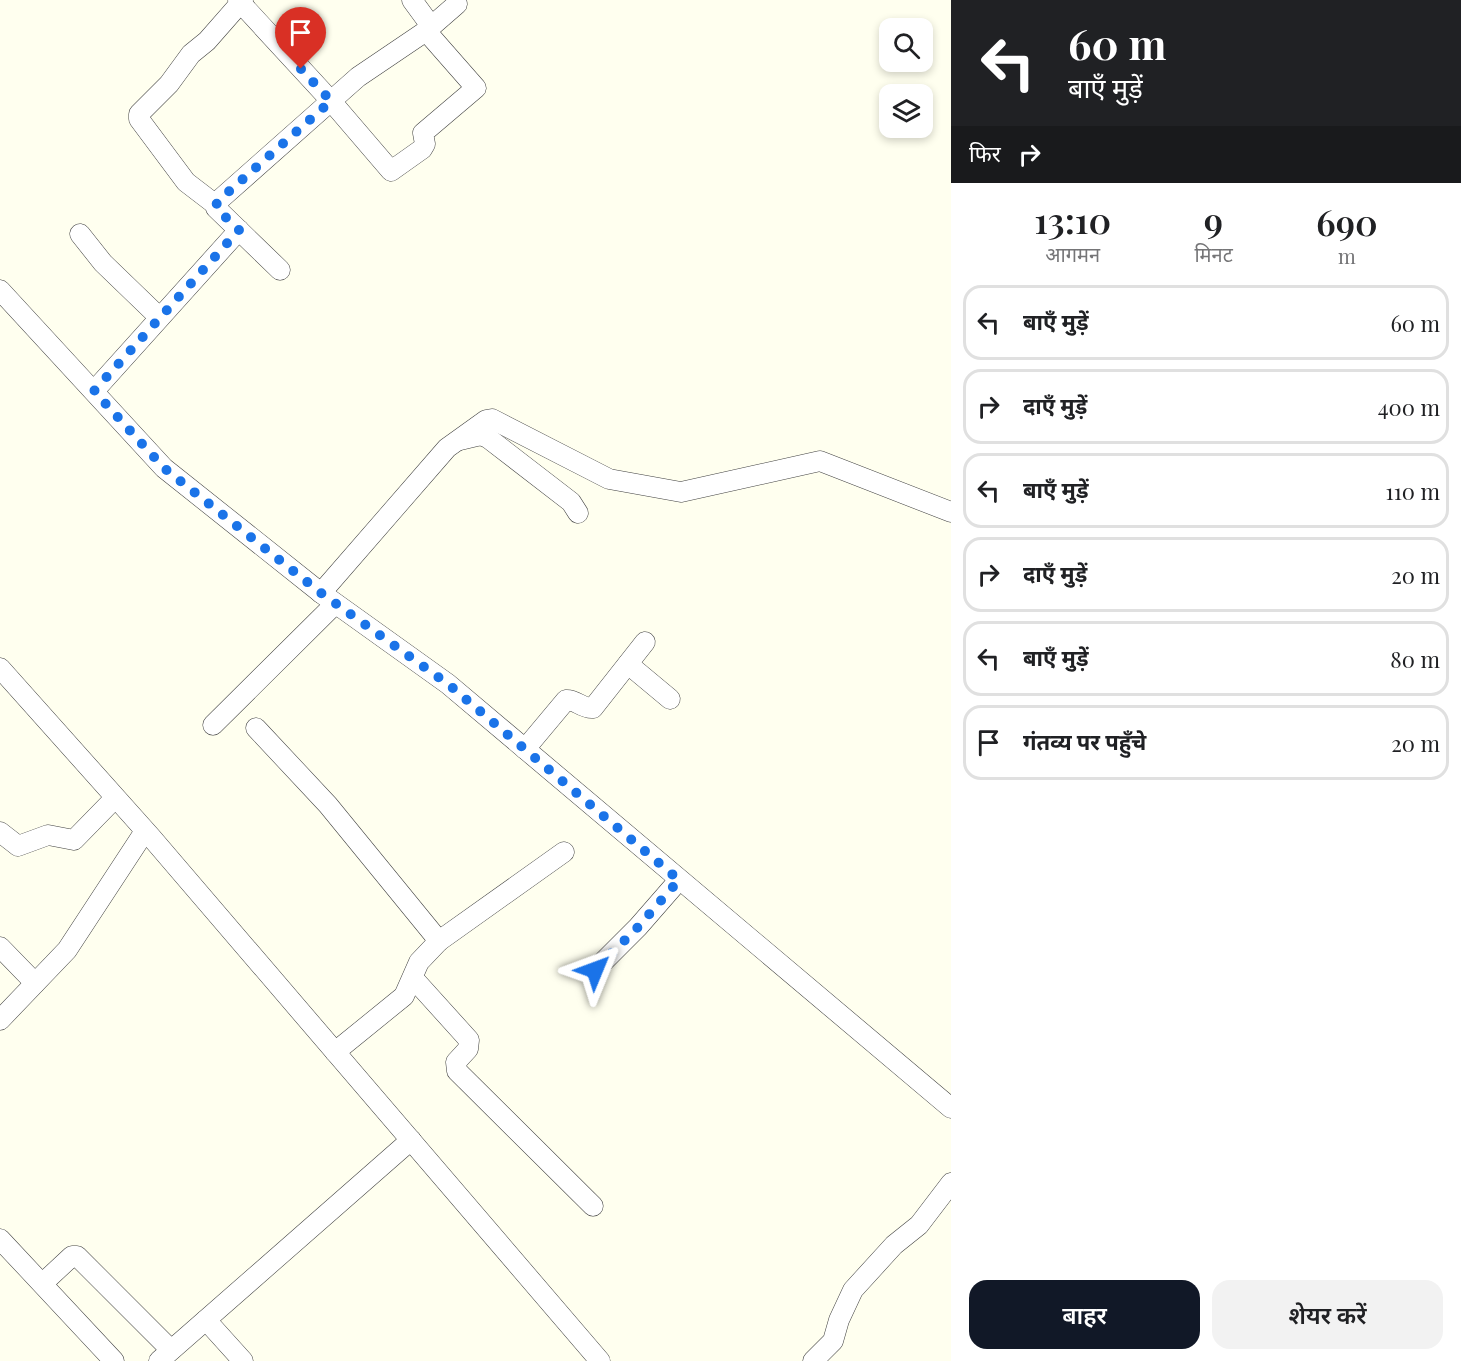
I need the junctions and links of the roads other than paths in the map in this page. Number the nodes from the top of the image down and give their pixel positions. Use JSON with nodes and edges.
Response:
{"nodes":[{"id":1,"x":412,"y":0,"type":"edge"},
{"id":2,"x":240,"y":1,"type":"edge"},
{"id":3,"x":457,"y":4,"type":"dead end"},
{"id":4,"x":428,"y":29,"type":"junction"},
{"id":5,"x":331,"y":101,"type":"junction"},
{"id":6,"x":216,"y":205,"type":"junction"},
{"id":7,"x":239,"y":230,"type":"junction"},
{"id":8,"x":80,"y":234,"type":"dead end"},
{"id":9,"x":280,"y":270,"type":"dead end"},
{"id":10,"x":0,"y":290,"type":"edge"},
{"id":11,"x":159,"y":317,"type":"junction"},
{"id":12,"x":94,"y":391,"type":"junction"},
{"id":13,"x":457,"y":441,"type":"junction"},
{"id":14,"x":951,"y":512,"type":"edge"},
{"id":15,"x":578,"y":513,"type":"dead end"},
{"id":16,"x":328,"y":598,"type":"junction"},
{"id":17,"x":645,"y":642,"type":"dead end"},
{"id":18,"x":628,"y":664,"type":"junction"},
{"id":19,"x":3,"y":679,"type":"edge"},
{"id":20,"x":670,"y":699,"type":"dead end"},
{"id":21,"x":213,"y":725,"type":"dead end"},
{"id":22,"x":256,"y":728,"type":"dead end"},
{"id":23,"x":525,"y":748,"type":"junction"},
{"id":24,"x":116,"y":798,"type":"junction"},
{"id":25,"x":146,"y":831,"type":"junction"},
{"id":26,"x":0,"y":832,"type":"edge"},
{"id":27,"x":564,"y":852,"type":"dead end"},
{"id":28,"x":679,"y":880,"type":"junction"},
{"id":29,"x":439,"y":941,"type":"junction"},
{"id":30,"x":0,"y":947,"type":"edge"},
{"id":31,"x":595,"y":970,"type":"dead end"},
{"id":32,"x":413,"y":978,"type":"junction"},
{"id":33,"x":35,"y":983,"type":"junction"},
{"id":34,"x":0,"y":1020,"type":"edge"},
{"id":35,"x":335,"y":1052,"type":"junction"},
{"id":36,"x":951,"y":1108,"type":"edge"},
{"id":37,"x":411,"y":1140,"type":"junction"},
{"id":38,"x":951,"y":1183,"type":"edge"},
{"id":39,"x":593,"y":1206,"type":"dead end"},
{"id":40,"x":0,"y":1239,"type":"edge"},
{"id":41,"x":42,"y":1283,"type":"junction"},
{"id":42,"x":206,"y":1320,"type":"junction"},
{"id":43,"x":165,"y":1356,"type":"edge"},
{"id":44,"x":109,"y":1359,"type":"edge"},
{"id":45,"x":243,"y":1361,"type":"edge"},
{"id":46,"x":600,"y":1361,"type":"edge"},
{"id":47,"x":813,"y":1361,"type":"edge"}],
"edges":[{"from":1,"to":4,"type":"street"},
{"from":2,"to":5,"type":"street"},
{"from":2,"to":6,"type":"street"},
{"from":3,"to":4,"type":"street"},
{"from":4,"to":5,"type":"street"},
{"from":4,"to":5,"type":"street"},
{"from":5,"to":6,"type":"street"},
{"from":6,"to":7,"type":"street"},
{"from":7,"to":9,"type":"street"},
{"from":7,"to":11,"type":"street"},
{"from":8,"to":11,"type":"street"},
{"from":10,"to":12,"type":"street"},
{"from":11,"to":12,"type":"street"},
{"from":12,"to":16,"type":"street"},
{"from":13,"to":14,"type":"street"},
{"from":13,"to":15,"type":"street"},
{"from":13,"to":16,"type":"street"},
{"from":16,"to":21,"type":"street"},
{"from":16,"to":23,"type":"street"},
{"from":17,"to":18,"type":"street"},
{"from":18,"to":20,"type":"street"},
{"from":18,"to":23,"type":"street"},
{"from":19,"to":24,"type":"street"},
{"from":22,"to":29,"type":"street"},
{"from":23,"to":28,"type":"street"},
{"from":24,"to":25,"type":"street"},
{"from":24,"to":26,"type":"street"},
{"from":25,"to":33,"type":"street"},
{"from":25,"to":35,"type":"street"},
{"from":27,"to":29,"type":"street"},
{"from":28,"to":31,"type":"street"},
{"from":28,"to":36,"type":"street"},
{"from":29,"to":32,"type":"street"},
{"from":30,"to":33,"type":"street"},
{"from":32,"to":35,"type":"street"},
{"from":32,"to":39,"type":"street"},
{"from":33,"to":34,"type":"street"},
{"from":35,"to":37,"type":"street"},
{"from":37,"to":42,"type":"street"},
{"from":37,"to":46,"type":"street"},
{"from":38,"to":47,"type":"street"},
{"from":40,"to":41,"type":"street"},
{"from":41,"to":43,"type":"street"},
{"from":41,"to":44,"type":"street"},
{"from":42,"to":43,"type":"street"},
{"from":42,"to":45,"type":"street"}]}
